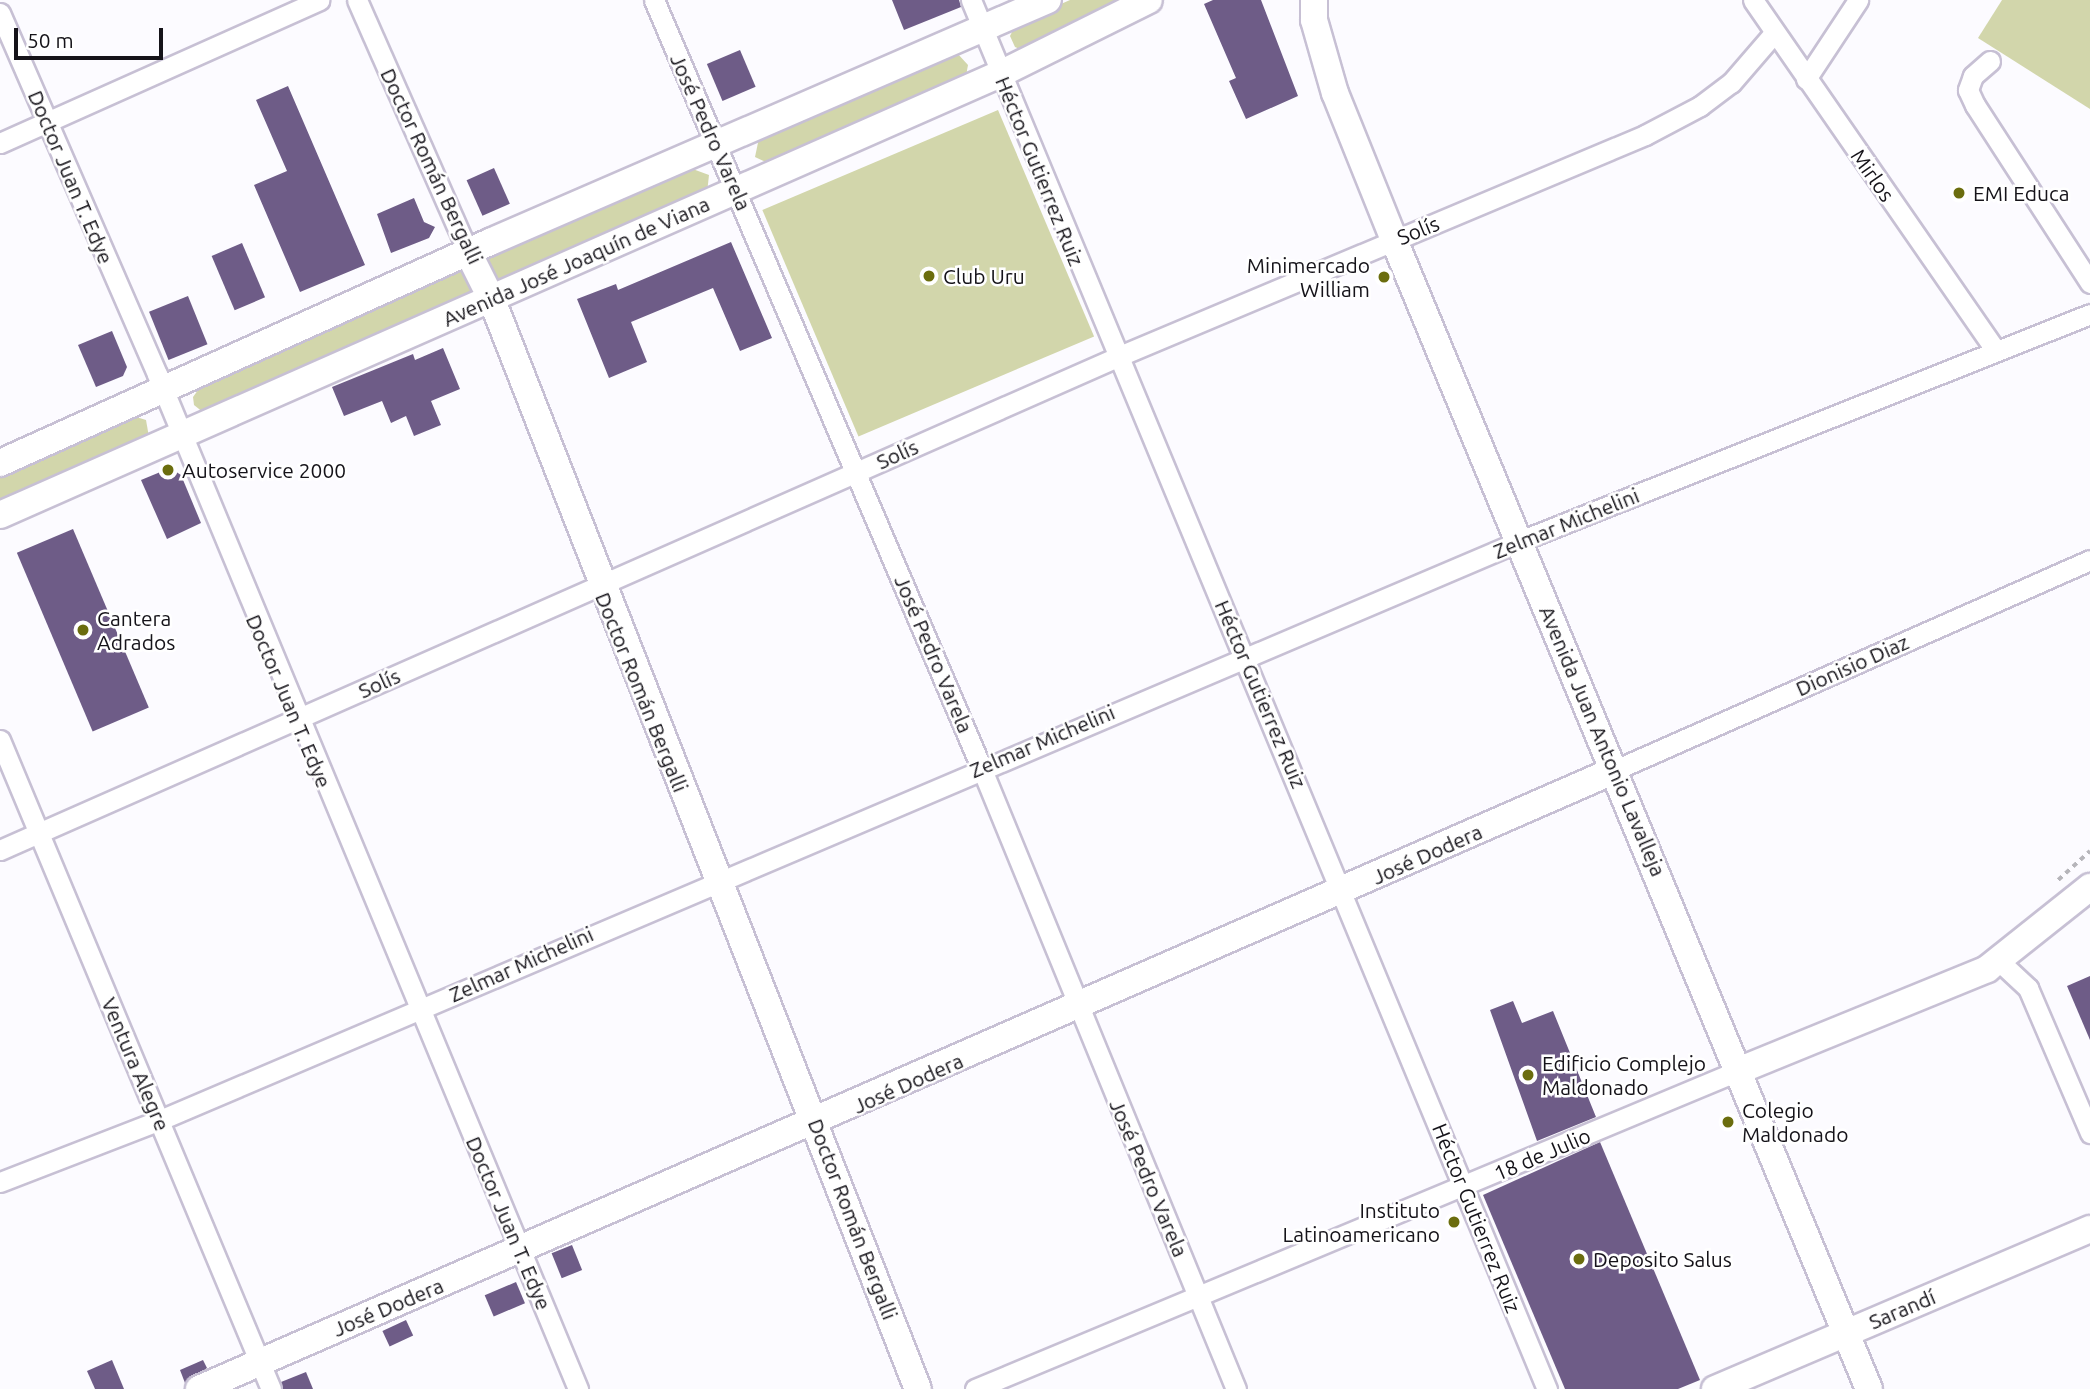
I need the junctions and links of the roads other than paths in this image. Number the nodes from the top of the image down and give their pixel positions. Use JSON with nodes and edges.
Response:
{"nodes":[{"id":1,"x":320,"y":0,"type":"edge"},
{"id":2,"x":356,"y":0,"type":"edge"},
{"id":3,"x":653,"y":0,"type":"edge"},
{"id":4,"x":971,"y":0,"type":"edge"},
{"id":5,"x":1048,"y":0,"type":"edge"},
{"id":6,"x":1150,"y":0,"type":"edge"},
{"id":7,"x":1293,"y":0,"type":"edge"},
{"id":8,"x":1314,"y":0,"type":"edge"},
{"id":9,"x":1753,"y":0,"type":"edge"},
{"id":10,"x":1858,"y":0,"type":"edge"},
{"id":11,"x":0,"y":13,"type":"edge"},
{"id":12,"x":984,"y":30,"type":"junction"},
{"id":13,"x":1776,"y":33,"type":"junction"},
{"id":14,"x":1990,"y":61,"type":"dead end"},
{"id":15,"x":1000,"y":74,"type":"junction"},
{"id":16,"x":1806,"y":79,"type":"junction"},
{"id":17,"x":1335,"y":93,"type":"junction"},
{"id":18,"x":47,"y":122,"type":"junction"},
{"id":19,"x":0,"y":143,"type":"edge"},
{"id":20,"x":716,"y":144,"type":"junction"},
{"id":21,"x":736,"y":189,"type":"junction"},
{"id":22,"x":1394,"y":240,"type":"junction"},
{"id":23,"x":468,"y":252,"type":"junction"},
{"id":24,"x":2090,"y":283,"type":"edge"},
{"id":25,"x":492,"y":300,"type":"junction"},
{"id":26,"x":2090,"y":314,"type":"edge"},
{"id":27,"x":1994,"y":348,"type":"junction"},
{"id":28,"x":1117,"y":357,"type":"junction"},
{"id":29,"x":163,"y":392,"type":"junction"},
{"id":30,"x":180,"y":435,"type":"junction"},
{"id":31,"x":0,"y":463,"type":"edge"},
{"id":32,"x":857,"y":471,"type":"junction"},
{"id":33,"x":0,"y":515,"type":"edge"},
{"id":34,"x":1520,"y":541,"type":"junction"},
{"id":35,"x":2090,"y":560,"type":"edge"},
{"id":36,"x":600,"y":587,"type":"junction"},
{"id":37,"x":1245,"y":656,"type":"junction"},
{"id":38,"x":296,"y":720,"type":"junction"},
{"id":39,"x":0,"y":740,"type":"edge"},
{"id":40,"x":981,"y":767,"type":"junction"},
{"id":41,"x":1615,"y":770,"type":"junction"},
{"id":42,"x":39,"y":833,"type":"junction"},
{"id":43,"x":0,"y":850,"type":"edge"},
{"id":44,"x":716,"y":879,"type":"junction"},
{"id":45,"x":2090,"y":887,"type":"edge"},
{"id":46,"x":1344,"y":892,"type":"junction"},
{"id":47,"x":1999,"y":961,"type":"junction"},
{"id":48,"x":1078,"y":1008,"type":"junction"},
{"id":49,"x":418,"y":1009,"type":"junction"},
{"id":50,"x":1740,"y":1070,"type":"junction"},
{"id":51,"x":160,"y":1120,"type":"junction"},
{"id":52,"x":816,"y":1123,"type":"junction"},
{"id":53,"x":2090,"y":1133,"type":"edge"},
{"id":54,"x":0,"y":1182,"type":"edge"},
{"id":55,"x":1465,"y":1186,"type":"junction"},
{"id":56,"x":2090,"y":1229,"type":"edge"},
{"id":57,"x":521,"y":1250,"type":"junction"},
{"id":58,"x":1197,"y":1295,"type":"junction"},
{"id":59,"x":1846,"y":1333,"type":"junction"},
{"id":60,"x":260,"y":1362,"type":"junction"},
{"id":61,"x":199,"y":1389,"type":"edge"},
{"id":62,"x":271,"y":1389,"type":"edge"},
{"id":63,"x":578,"y":1389,"type":"edge"},
{"id":64,"x":918,"y":1389,"type":"edge"},
{"id":65,"x":975,"y":1389,"type":"edge"},
{"id":66,"x":1236,"y":1389,"type":"edge"},
{"id":67,"x":1547,"y":1389,"type":"edge"},
{"id":68,"x":1715,"y":1389,"type":"edge"},
{"id":69,"x":1869,"y":1389,"type":"edge"}],
"edges":[{"from":1,"to":18,"type":"street"},
{"from":2,"to":23,"type":"street","name":"Doctor Román Bergalli"},
{"from":3,"to":20,"type":"street","name":"José Pedro Varela"},
{"from":4,"to":12,"type":"street","name":"Héctor Gutierrez Ruiz"},
{"from":5,"to":12,"type":"street"},
{"from":6,"to":15,"type":"street","name":"Avenida José Joaquín de Viana"},
{"from":7,"to":17,"type":"street","name":"Avenida Juan Antonio Lavalleja"},
{"from":8,"to":17,"type":"street","name":"Avenida Juan Antonio Lavalleja"},
{"from":9,"to":13,"type":"street","name":"Mirlos"},
{"from":10,"to":16,"type":"street"},
{"from":11,"to":18,"type":"street","name":"Doctor Juan T. Edye"},
{"from":12,"to":15,"type":"street","name":"Héctor Gutierrez Ruiz"},
{"from":12,"to":20,"type":"street"},
{"from":13,"to":16,"type":"street","name":"Mirlos"},
{"from":13,"to":22,"type":"street","name":"Solís"},
{"from":14,"to":24,"type":"street"},
{"from":15,"to":21,"type":"street","name":"Avenida José Joaquín de Viana"},
{"from":15,"to":28,"type":"street","name":"Héctor Gutierrez Ruiz"},
{"from":16,"to":27,"type":"street","name":"Mirlos"},
{"from":17,"to":22,"type":"street","name":"Avenida Juan Antonio Lavalleja"},
{"from":18,"to":19,"type":"street"},
{"from":18,"to":29,"type":"street","name":"Doctor Juan T. Edye"},
{"from":20,"to":21,"type":"street","name":"José Pedro Varela"},
{"from":20,"to":23,"type":"street"},
{"from":21,"to":25,"type":"street","name":"Avenida José Joaquín de Viana"},
{"from":21,"to":32,"type":"street","name":"José Pedro Varela"},
{"from":22,"to":28,"type":"street","name":"Solís"},
{"from":22,"to":34,"type":"street","name":"Avenida Juan Antonio Lavalleja"},
{"from":23,"to":25,"type":"street","name":"Doctor Román Bergalli"},
{"from":23,"to":29,"type":"street"},
{"from":25,"to":30,"type":"street","name":"Avenida José Joaquín de Viana"},
{"from":25,"to":36,"type":"street","name":"Doctor Román Bergalli"},
{"from":26,"to":27,"type":"street","name":"Zelmar Michelini"},
{"from":27,"to":34,"type":"street","name":"Zelmar Michelini"},
{"from":28,"to":32,"type":"street","name":"Solís"},
{"from":28,"to":37,"type":"street","name":"Héctor Gutierrez Ruiz"},
{"from":29,"to":30,"type":"street","name":"Doctor Juan T. Edye"},
{"from":29,"to":31,"type":"street"},
{"from":30,"to":33,"type":"street","name":"Avenida José Joaquín de Viana"},
{"from":30,"to":38,"type":"street","name":"Doctor Juan T. Edye"},
{"from":32,"to":36,"type":"street","name":"Solís"},
{"from":32,"to":40,"type":"street","name":"José Pedro Varela"},
{"from":34,"to":37,"type":"street","name":"Zelmar Michelini"},
{"from":34,"to":41,"type":"street","name":"Avenida Juan Antonio Lavalleja"},
{"from":35,"to":41,"type":"street","name":"Dionisio Diaz"},
{"from":36,"to":38,"type":"street","name":"Solís"},
{"from":36,"to":44,"type":"street","name":"Doctor Román Bergalli"},
{"from":37,"to":40,"type":"street","name":"Zelmar Michelini"},
{"from":37,"to":46,"type":"street","name":"Héctor Gutierrez Ruiz"},
{"from":38,"to":42,"type":"street","name":"Solís"},
{"from":38,"to":49,"type":"street","name":"Doctor Juan T. Edye"},
{"from":39,"to":42,"type":"street","name":"Ventura Alegre"},
{"from":40,"to":44,"type":"street","name":"Zelmar Michelini"},
{"from":40,"to":48,"type":"street","name":"José Pedro Varela"},
{"from":41,"to":46,"type":"street","name":"José Dodera"},
{"from":41,"to":50,"type":"street","name":"Avenida Juan Antonio Lavalleja"},
{"from":42,"to":43,"type":"street","name":"Solís"},
{"from":42,"to":51,"type":"street","name":"Ventura Alegre"},
{"from":44,"to":49,"type":"street","name":"Zelmar Michelini"},
{"from":44,"to":52,"type":"street","name":"Doctor Román Bergalli"},
{"from":45,"to":47,"type":"street","name":"18 de Julio"},
{"from":46,"to":48,"type":"street","name":"José Dodera"},
{"from":46,"to":55,"type":"street","name":"Héctor Gutierrez Ruiz"},
{"from":47,"to":50,"type":"street","name":"18 de Julio"},
{"from":47,"to":53,"type":"street"},
{"from":48,"to":52,"type":"street","name":"José Dodera"},
{"from":48,"to":58,"type":"street","name":"José Pedro Varela"},
{"from":49,"to":51,"type":"street","name":"Zelmar Michelini"},
{"from":49,"to":57,"type":"street","name":"Doctor Juan T. Edye"},
{"from":50,"to":55,"type":"street","name":"18 de Julio"},
{"from":50,"to":59,"type":"street","name":"Avenida Juan Antonio Lavalleja"},
{"from":51,"to":54,"type":"street","name":"Zelmar Michelini"},
{"from":51,"to":60,"type":"street","name":"Ventura Alegre"},
{"from":52,"to":57,"type":"street","name":"José Dodera"},
{"from":52,"to":64,"type":"street","name":"Doctor Román Bergalli"},
{"from":55,"to":58,"type":"street","name":"18 de Julio"},
{"from":55,"to":67,"type":"street","name":"Héctor Gutierrez Ruiz"},
{"from":56,"to":59,"type":"street","name":"Sarandí"},
{"from":57,"to":60,"type":"street","name":"José Dodera"},
{"from":57,"to":63,"type":"street","name":"Doctor Juan T. Edye"},
{"from":58,"to":65,"type":"street","name":"18 de Julio"},
{"from":58,"to":66,"type":"street","name":"José Pedro Varela"},
{"from":59,"to":68,"type":"street","name":"Sarandí"},
{"from":59,"to":69,"type":"street","name":"Avenida Juan Antonio Lavalleja"},
{"from":60,"to":61,"type":"street","name":"José Dodera"},
{"from":60,"to":62,"type":"street","name":"Ventura Alegre"}]}
